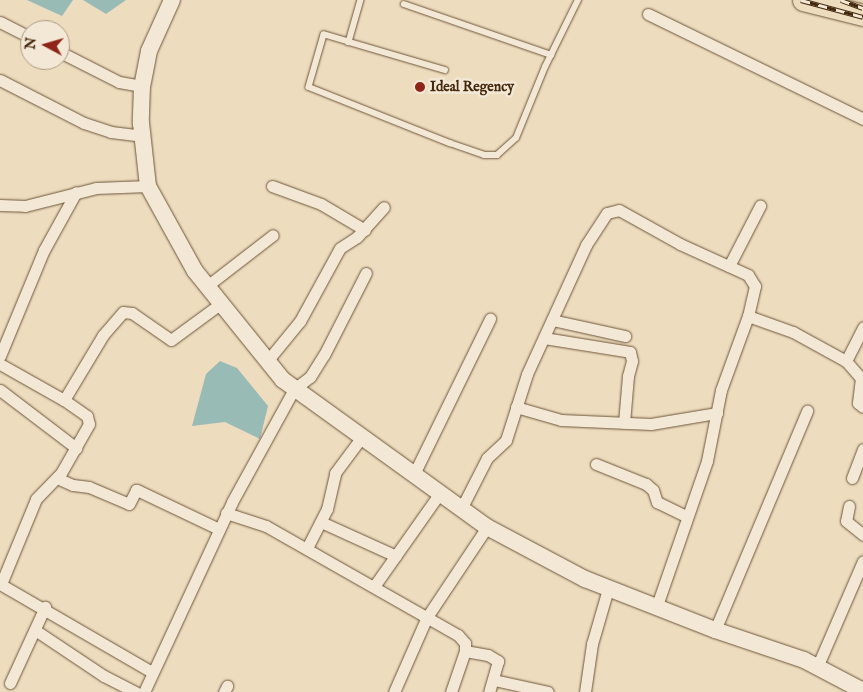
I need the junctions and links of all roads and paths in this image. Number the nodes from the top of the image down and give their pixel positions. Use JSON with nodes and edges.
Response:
{"nodes":[{"id":1,"x":172,"y":0,"type":"edge"},
{"id":2,"x":361,"y":0,"type":"edge"},
{"id":3,"x":578,"y":0,"type":"edge"},
{"id":4,"x":803,"y":0,"type":"edge"},
{"id":5,"x":404,"y":4,"type":"dead end"},
{"id":6,"x":648,"y":14,"type":"dead end"},
{"id":7,"x":863,"y":15,"type":"edge"},
{"id":8,"x":0,"y":22,"type":"edge"},
{"id":9,"x":20,"y":32,"type":"edge"},
{"id":10,"x":349,"y":42,"type":"junction"},
{"id":11,"x":551,"y":55,"type":"junction"},
{"id":12,"x":70,"y":57,"type":"edge"},
{"id":13,"x":445,"y":70,"type":"dead end"},
{"id":14,"x":0,"y":80,"type":"edge"},
{"id":15,"x":142,"y":86,"type":"junction"},
{"id":16,"x":863,"y":119,"type":"edge"},
{"id":17,"x":144,"y":136,"type":"junction"},
{"id":18,"x":148,"y":186,"type":"junction"},
{"id":19,"x":272,"y":186,"type":"dead end"},
{"id":20,"x":76,"y":192,"type":"junction"},
{"id":21,"x":0,"y":205,"type":"edge"},
{"id":22,"x":760,"y":206,"type":"dead end"},
{"id":23,"x":384,"y":207,"type":"dead end"},
{"id":24,"x":365,"y":230,"type":"junction"},
{"id":25,"x":274,"y":235,"type":"dead end"},
{"id":26,"x":729,"y":266,"type":"junction"},
{"id":27,"x":366,"y":273,"type":"dead end"},
{"id":28,"x":207,"y":286,"type":"junction"},
{"id":29,"x":220,"y":304,"type":"junction"},
{"id":30,"x":748,"y":316,"type":"junction"},
{"id":31,"x":490,"y":320,"type":"dead end"},
{"id":32,"x":552,"y":320,"type":"junction"},
{"id":33,"x":863,"y":327,"type":"edge"},
{"id":34,"x":625,"y":336,"type":"dead end"},
{"id":35,"x":544,"y":338,"type":"junction"},
{"id":36,"x":268,"y":360,"type":"junction"},
{"id":37,"x":846,"y":361,"type":"junction"},
{"id":38,"x":0,"y":362,"type":"edge"},
{"id":39,"x":294,"y":389,"type":"junction"},
{"id":40,"x":0,"y":390,"type":"edge"},
{"id":41,"x":64,"y":400,"type":"junction"},
{"id":42,"x":516,"y":407,"type":"junction"},
{"id":43,"x":863,"y":407,"type":"edge"},
{"id":44,"x":807,"y":410,"type":"dead end"},
{"id":45,"x":717,"y":414,"type":"junction"},
{"id":46,"x":624,"y":423,"type":"junction"},
{"id":47,"x":361,"y":438,"type":"junction"},
{"id":48,"x":76,"y":448,"type":"junction"},
{"id":49,"x":863,"y":449,"type":"edge"},
{"id":50,"x":596,"y":464,"type":"dead end"},
{"id":51,"x":414,"y":474,"type":"junction"},
{"id":52,"x":57,"y":478,"type":"junction"},
{"id":53,"x":852,"y":478,"type":"dead end"},
{"id":54,"x":440,"y":493,"type":"junction"},
{"id":55,"x":849,"y":506,"type":"dead end"},
{"id":56,"x":461,"y":509,"type":"junction"},
{"id":57,"x":226,"y":513,"type":"junction"},
{"id":58,"x":686,"y":516,"type":"junction"},
{"id":59,"x":322,"y":522,"type":"junction"},
{"id":60,"x":486,"y":527,"type":"junction"},
{"id":61,"x":219,"y":529,"type":"junction"},
{"id":62,"x":863,"y":535,"type":"edge"},
{"id":63,"x":307,"y":548,"type":"junction"},
{"id":64,"x":396,"y":556,"type":"junction"},
{"id":65,"x":863,"y":560,"type":"edge"},
{"id":66,"x":1,"y":584,"type":"edge"},
{"id":67,"x":858,"y":584,"type":"edge"},
{"id":68,"x":375,"y":586,"type":"junction"},
{"id":69,"x":608,"y":589,"type":"junction"},
{"id":70,"x":657,"y":606,"type":"junction"},
{"id":71,"x":45,"y":608,"type":"junction"},
{"id":72,"x":428,"y":617,"type":"junction"},
{"id":73,"x":35,"y":630,"type":"junction"},
{"id":74,"x":715,"y":630,"type":"junction"},
{"id":75,"x":465,"y":651,"type":"junction"},
{"id":76,"x":818,"y":665,"type":"junction"},
{"id":77,"x":152,"y":672,"type":"junction"},
{"id":78,"x":494,"y":680,"type":"junction"},
{"id":79,"x":10,"y":683,"type":"dead end"},
{"id":80,"x":863,"y":691,"type":"edge"},
{"id":81,"x":136,"y":692,"type":"edge"},
{"id":82,"x":144,"y":692,"type":"edge"},
{"id":83,"x":394,"y":692,"type":"edge"},
{"id":84,"x":451,"y":692,"type":"edge"},
{"id":85,"x":489,"y":692,"type":"edge"},
{"id":86,"x":548,"y":692,"type":"edge"},
{"id":87,"x":585,"y":692,"type":"edge"}],
"edges":[{"from":1,"to":15,"type":"main road"},
{"from":2,"to":10,"type":"lane"},
{"from":3,"to":11,"type":"lane"},
{"from":4,"to":7,"type":"highway"},
{"from":5,"to":11,"type":"lane"},
{"from":6,"to":16,"type":"street"},
{"from":8,"to":9,"type":"street"},
{"from":10,"to":11,"type":"lane"},
{"from":10,"to":13,"type":"lane"},
{"from":12,"to":15,"type":"street"},
{"from":14,"to":17,"type":"street"},
{"from":15,"to":17,"type":"main road"},
{"from":17,"to":18,"type":"main road"},
{"from":18,"to":20,"type":"street"},
{"from":18,"to":28,"type":"main road"},
{"from":19,"to":24,"type":"street"},
{"from":20,"to":21,"type":"street"},
{"from":20,"to":38,"type":"street"},
{"from":22,"to":26,"type":"street"},
{"from":23,"to":24,"type":"street"},
{"from":24,"to":36,"type":"street"},
{"from":25,"to":28,"type":"street"},
{"from":26,"to":30,"type":"street"},
{"from":26,"to":32,"type":"street"},
{"from":27,"to":39,"type":"street"},
{"from":28,"to":29,"type":"main road"},
{"from":29,"to":36,"type":"main road"},
{"from":29,"to":41,"type":"street"},
{"from":30,"to":37,"type":"street"},
{"from":30,"to":45,"type":"street"},
{"from":31,"to":51,"type":"street"},
{"from":32,"to":34,"type":"street"},
{"from":32,"to":35,"type":"street"},
{"from":33,"to":37,"type":"street"},
{"from":35,"to":42,"type":"street"},
{"from":35,"to":46,"type":"street"},
{"from":36,"to":39,"type":"main road"},
{"from":37,"to":43,"type":"street"},
{"from":38,"to":41,"type":"street"},
{"from":39,"to":47,"type":"main road"},
{"from":39,"to":57,"type":"street"},
{"from":40,"to":48,"type":"street"},
{"from":41,"to":48,"type":"street"},
{"from":42,"to":46,"type":"street"},
{"from":42,"to":56,"type":"street"},
{"from":44,"to":74,"type":"street"},
{"from":45,"to":46,"type":"street"},
{"from":45,"to":58,"type":"street"},
{"from":47,"to":51,"type":"main road"},
{"from":47,"to":59,"type":"street"},
{"from":48,"to":52,"type":"street"},
{"from":49,"to":53,"type":"street"},
{"from":50,"to":58,"type":"street"},
{"from":51,"to":54,"type":"main road"},
{"from":52,"to":61,"type":"street"},
{"from":52,"to":66,"type":"street"},
{"from":54,"to":56,"type":"main road"},
{"from":54,"to":64,"type":"street"},
{"from":55,"to":62,"type":"street"},
{"from":56,"to":60,"type":"main road"},
{"from":57,"to":61,"type":"street"},
{"from":57,"to":63,"type":"street"},
{"from":58,"to":70,"type":"street"},
{"from":59,"to":63,"type":"street"},
{"from":59,"to":64,"type":"street"},
{"from":60,"to":69,"type":"main road"},
{"from":60,"to":72,"type":"street"},
{"from":61,"to":77,"type":"street"},
{"from":63,"to":68,"type":"street"},
{"from":64,"to":68,"type":"street"},
{"from":65,"to":67,"type":"street"},
{"from":66,"to":71,"type":"street"},
{"from":67,"to":76,"type":"street"},
{"from":68,"to":72,"type":"street"},
{"from":69,"to":70,"type":"main road"},
{"from":69,"to":87,"type":"street"},
{"from":70,"to":74,"type":"main road"},
{"from":71,"to":73,"type":"street"},
{"from":71,"to":77,"type":"street"},
{"from":72,"to":75,"type":"street"},
{"from":72,"to":83,"type":"street"},
{"from":73,"to":79,"type":"street"},
{"from":73,"to":81,"type":"street"},
{"from":74,"to":76,"type":"main road"},
{"from":75,"to":78,"type":"street"},
{"from":75,"to":84,"type":"street"},
{"from":76,"to":80,"type":"main road"},
{"from":77,"to":82,"type":"street"},
{"from":78,"to":85,"type":"street"},
{"from":78,"to":86,"type":"street"}]}
